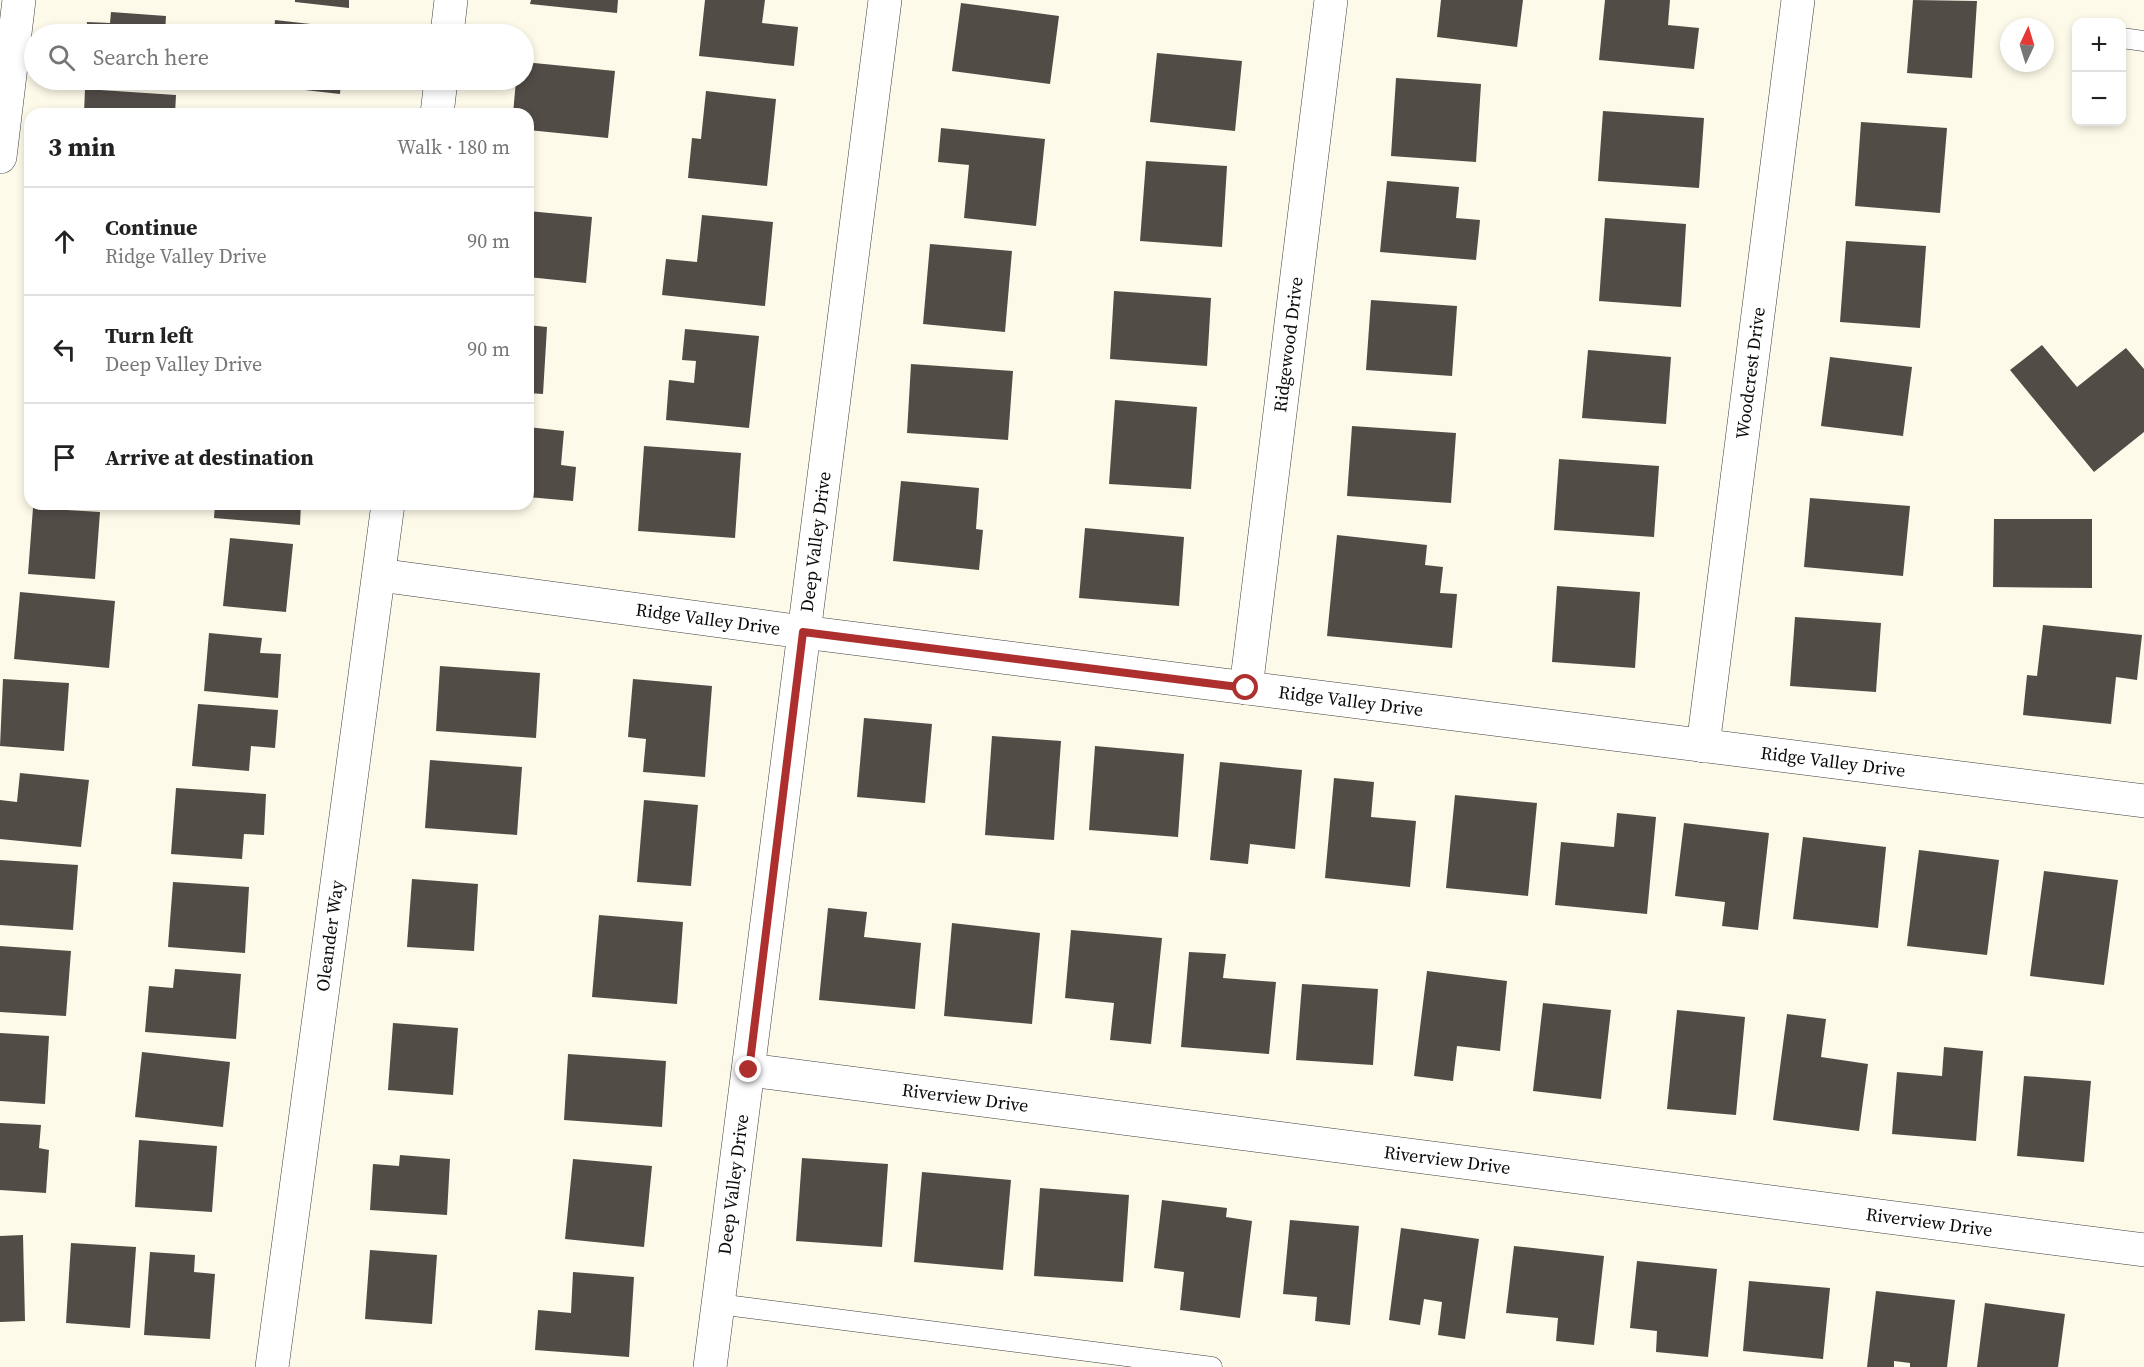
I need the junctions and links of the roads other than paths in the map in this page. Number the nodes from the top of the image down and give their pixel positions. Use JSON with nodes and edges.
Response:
{"nodes":[{"id":1,"x":19,"y":0,"type":"edge"},
{"id":2,"x":451,"y":0,"type":"edge"},
{"id":3,"x":885,"y":0,"type":"edge"},
{"id":4,"x":1331,"y":0,"type":"edge"},
{"id":5,"x":1797,"y":0,"type":"edge"},
{"id":6,"x":448,"y":24,"type":"edge"},
{"id":7,"x":2126,"y":39,"type":"edge"},
{"id":8,"x":2144,"y":41,"type":"edge"},
{"id":9,"x":440,"y":90,"type":"edge"},
{"id":10,"x":438,"y":108,"type":"edge"},
{"id":11,"x":0,"y":158,"type":"edge"},
{"id":12,"x":387,"y":510,"type":"edge"},
{"id":13,"x":379,"y":575,"type":"junction"},
{"id":14,"x":803,"y":632,"type":"junction"},
{"id":15,"x":1246,"y":688,"type":"junction"},
{"id":16,"x":1703,"y":746,"type":"junction"},
{"id":17,"x":2144,"y":801,"type":"edge"},
{"id":18,"x":749,"y":1070,"type":"junction"},
{"id":19,"x":2144,"y":1250,"type":"edge"},
{"id":20,"x":718,"y":1304,"type":"junction"},
{"id":21,"x":272,"y":1367,"type":"edge"},
{"id":22,"x":710,"y":1367,"type":"edge"},
{"id":23,"x":1212,"y":1367,"type":"edge"}],
"edges":[{"from":1,"to":11,"type":"street"},
{"from":2,"to":6,"type":"street"},
{"from":3,"to":14,"type":"street","name":"Deep Valley Drive"},
{"from":4,"to":15,"type":"street","name":"Ridgewood Drive"},
{"from":5,"to":16,"type":"street","name":"Woodcrest Drive"},
{"from":7,"to":8,"type":"lane"},
{"from":9,"to":10,"type":"street"},
{"from":12,"to":13,"type":"street","name":"Oleander Way"},
{"from":13,"to":14,"type":"street","name":"Ridge Valley Drive"},
{"from":13,"to":21,"type":"street","name":"Oleander Way"},
{"from":14,"to":15,"type":"street","name":"Ridge Valley Drive"},
{"from":14,"to":18,"type":"street","name":"Deep Valley Drive"},
{"from":15,"to":16,"type":"street","name":"Ridge Valley Drive"},
{"from":16,"to":17,"type":"street","name":"Ridge Valley Drive"},
{"from":18,"to":19,"type":"street","name":"Riverview Drive"},
{"from":18,"to":20,"type":"street","name":"Deep Valley Drive"},
{"from":20,"to":22,"type":"street","name":"Deep Valley Drive"},
{"from":20,"to":23,"type":"lane"}]}
